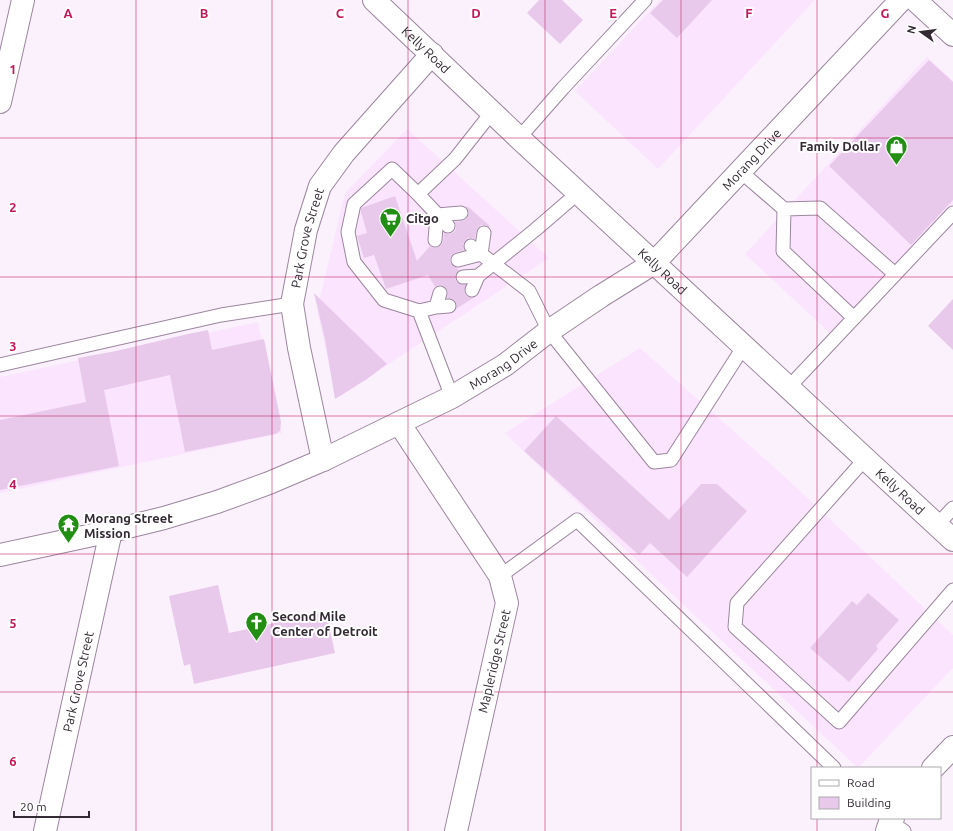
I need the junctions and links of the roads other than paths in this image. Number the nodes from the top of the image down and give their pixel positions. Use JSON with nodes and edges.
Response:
{"nodes":[{"id":1,"x":23,"y":0,"type":"edge"},
{"id":2,"x":374,"y":0,"type":"edge"},
{"id":3,"x":645,"y":0,"type":"edge"},
{"id":4,"x":901,"y":0,"type":"edge"},
{"id":5,"x":915,"y":0,"type":"edge"},
{"id":6,"x":953,"y":35,"type":"edge"},
{"id":7,"x":432,"y":54,"type":"junction"},
{"id":8,"x":0,"y":102,"type":"edge"},
{"id":9,"x":492,"y":112,"type":"junction"},
{"id":10,"x":519,"y":138,"type":"junction"},
{"id":11,"x":740,"y":171,"type":"junction"},
{"id":12,"x":578,"y":193,"type":"junction"},
{"id":13,"x":418,"y":194,"type":"junction"},
{"id":14,"x":784,"y":209,"type":"junction"},
{"id":15,"x":461,"y":213,"type":"dead end"},
{"id":16,"x":953,"y":213,"type":"edge"},
{"id":17,"x":437,"y":215,"type":"junction"},
{"id":18,"x":448,"y":226,"type":"dead end"},
{"id":19,"x":484,"y":233,"type":"dead end"},
{"id":20,"x":435,"y":240,"type":"dead end"},
{"id":21,"x":476,"y":250,"type":"junction"},
{"id":22,"x":458,"y":260,"type":"dead end"},
{"id":23,"x":654,"y":263,"type":"junction"},
{"id":24,"x":493,"y":264,"type":"junction"},
{"id":25,"x":895,"y":274,"type":"junction"},
{"id":26,"x":478,"y":276,"type":"junction"},
{"id":27,"x":463,"y":277,"type":"dead end"},
{"id":28,"x":472,"y":290,"type":"dead end"},
{"id":29,"x":440,"y":294,"type":"dead end"},
{"id":30,"x":292,"y":304,"type":"junction"},
{"id":31,"x":419,"y":311,"type":"junction"},
{"id":32,"x":854,"y":318,"type":"junction"},
{"id":33,"x":550,"y":331,"type":"junction"},
{"id":34,"x":744,"y":346,"type":"junction"},
{"id":35,"x":0,"y":365,"type":"edge"},
{"id":36,"x":788,"y":388,"type":"junction"},
{"id":37,"x":452,"y":397,"type":"junction"},
{"id":38,"x":399,"y":423,"type":"junction"},
{"id":39,"x":865,"y":459,"type":"junction"},
{"id":40,"x":323,"y":460,"type":"junction"},
{"id":41,"x":953,"y":508,"type":"edge"},
{"id":42,"x":937,"y":525,"type":"junction"},
{"id":43,"x":111,"y":531,"type":"junction"},
{"id":44,"x":953,"y":540,"type":"edge"},
{"id":45,"x":0,"y":555,"type":"edge"},
{"id":46,"x":500,"y":576,"type":"junction"},
{"id":47,"x":953,"y":590,"type":"edge"},
{"id":48,"x":953,"y":747,"type":"edge"},
{"id":49,"x":833,"y":767,"type":"edge"},
{"id":50,"x":934,"y":767,"type":"edge"},
{"id":51,"x":45,"y":831,"type":"edge"},
{"id":52,"x":456,"y":831,"type":"edge"}],
"edges":[{"from":1,"to":8,"type":"street"},
{"from":2,"to":7,"type":"street","name":"Kelly Road"},
{"from":3,"to":10,"type":"lane"},
{"from":4,"to":11,"type":"street","name":"Morang Drive"},
{"from":5,"to":6,"type":"street"},
{"from":7,"to":9,"type":"street","name":"Kelly Road"},
{"from":7,"to":30,"type":"street","name":"Park Grove Street"},
{"from":9,"to":10,"type":"street","name":"Kelly Road"},
{"from":9,"to":13,"type":"lane"},
{"from":10,"to":12,"type":"street","name":"Kelly Road"},
{"from":11,"to":14,"type":"lane"},
{"from":11,"to":23,"type":"street","name":"Morang Drive"},
{"from":12,"to":23,"type":"street","name":"Kelly Road"},
{"from":12,"to":24,"type":"lane"},
{"from":13,"to":17,"type":"lane"},
{"from":13,"to":31,"type":"lane"},
{"from":14,"to":25,"type":"lane"},
{"from":14,"to":32,"type":"lane"},
{"from":15,"to":17,"type":"lane"},
{"from":16,"to":25,"type":"lane"},
{"from":17,"to":18,"type":"lane"},
{"from":17,"to":20,"type":"lane"},
{"from":19,"to":21,"type":"lane"},
{"from":21,"to":22,"type":"lane"},
{"from":21,"to":24,"type":"lane"},
{"from":23,"to":33,"type":"street","name":"Morang Drive"},
{"from":23,"to":34,"type":"street","name":"Kelly Road"},
{"from":24,"to":26,"type":"lane"},
{"from":24,"to":33,"type":"lane"},
{"from":25,"to":32,"type":"lane"},
{"from":26,"to":27,"type":"lane"},
{"from":26,"to":28,"type":"lane"},
{"from":29,"to":31,"type":"lane"},
{"from":30,"to":35,"type":"lane"},
{"from":30,"to":40,"type":"street","name":"Park Grove Street"},
{"from":31,"to":37,"type":"lane"},
{"from":32,"to":36,"type":"lane"},
{"from":33,"to":34,"type":"lane"},
{"from":33,"to":37,"type":"street","name":"Morang Drive"},
{"from":34,"to":36,"type":"street","name":"Kelly Road"},
{"from":36,"to":39,"type":"street","name":"Kelly Road"},
{"from":37,"to":38,"type":"street","name":"Morang Drive"},
{"from":38,"to":40,"type":"street","name":"Morang Drive"},
{"from":38,"to":46,"type":"street","name":"Mapleridge Street"},
{"from":39,"to":42,"type":"street","name":"Kelly Road"},
{"from":39,"to":47,"type":"lane"},
{"from":40,"to":43,"type":"street","name":"Morang Drive"},
{"from":41,"to":42,"type":"lane"},
{"from":42,"to":44,"type":"street","name":"Kelly Road"},
{"from":43,"to":45,"type":"street","name":"Morang Drive"},
{"from":43,"to":51,"type":"street","name":"Park Grove Street"},
{"from":46,"to":49,"type":"lane"},
{"from":46,"to":52,"type":"street","name":"Mapleridge Street"},
{"from":48,"to":50,"type":"street"}]}
